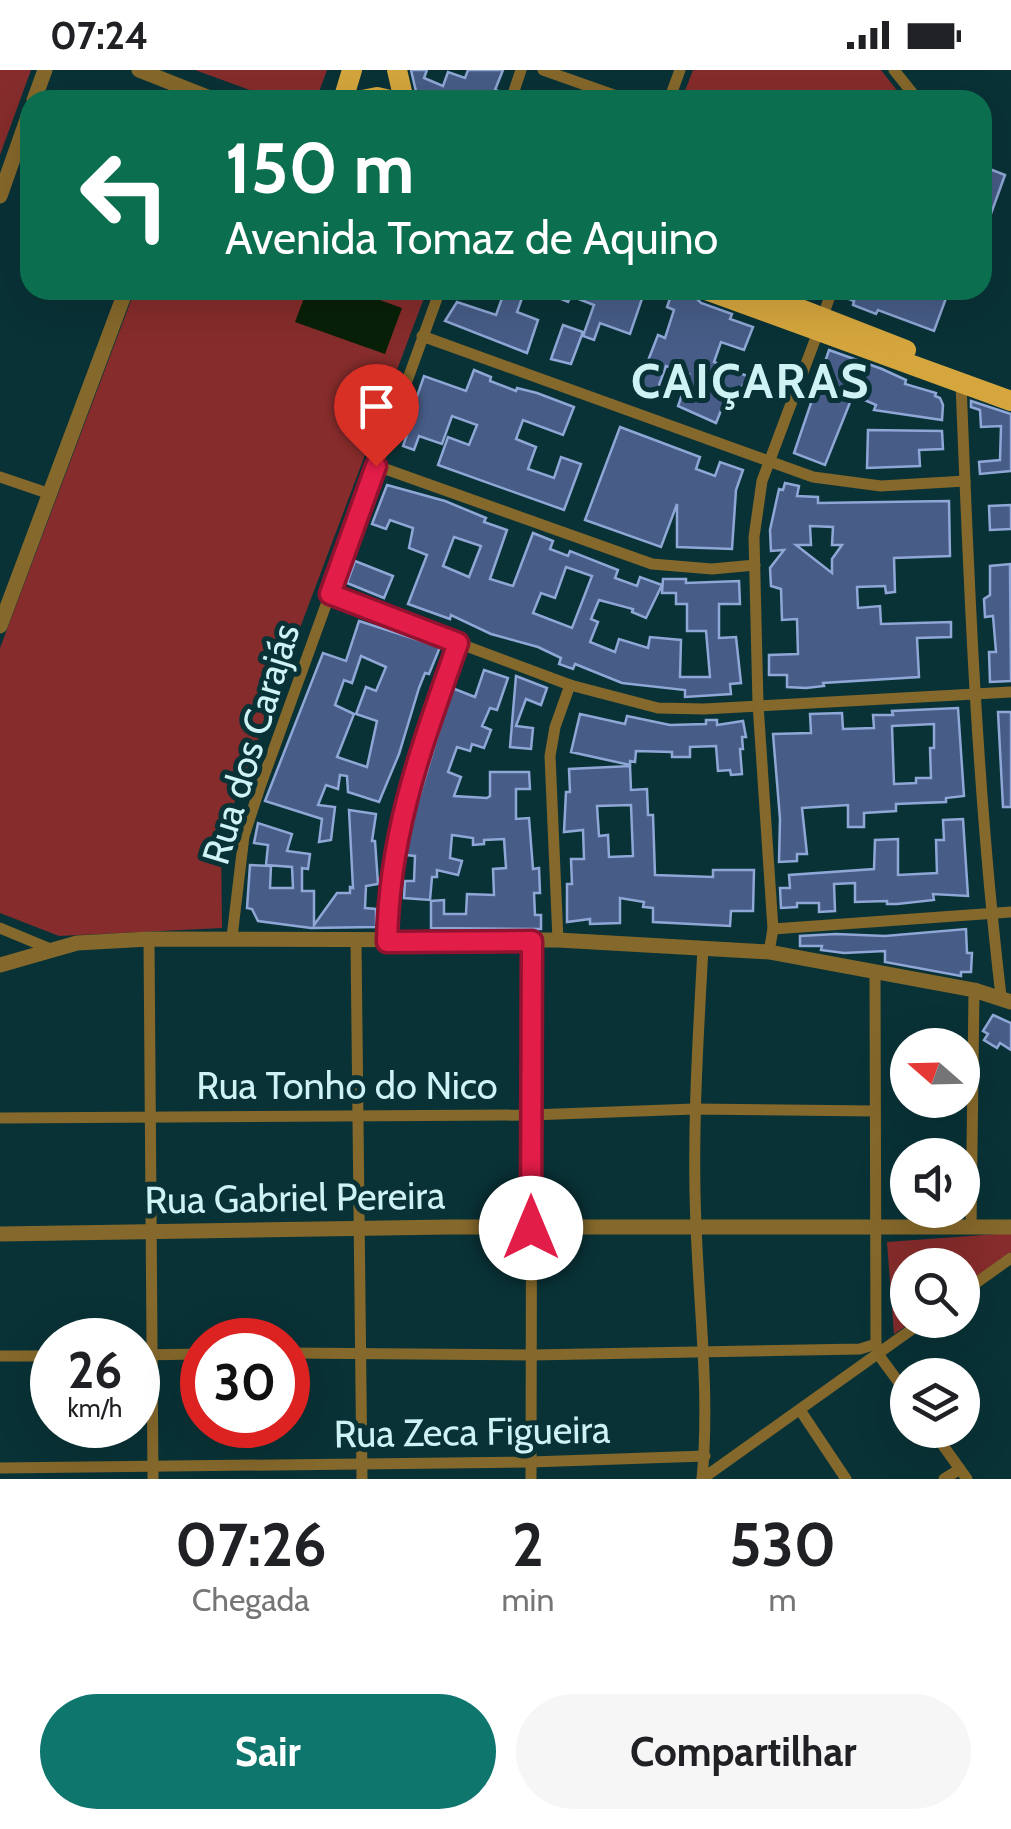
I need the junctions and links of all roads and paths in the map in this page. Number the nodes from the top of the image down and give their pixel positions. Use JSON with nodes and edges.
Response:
{"nodes":[{"id":1,"x":139,"y":70,"type":"edge"},
{"id":2,"x":543,"y":70,"type":"edge"},
{"id":3,"x":894,"y":70,"type":"edge"},
{"id":4,"x":183,"y":90,"type":"edge"},
{"id":5,"x":600,"y":90,"type":"edge"},
{"id":6,"x":910,"y":90,"type":"edge"},
{"id":7,"x":20,"y":139,"type":"edge"},
{"id":8,"x":0,"y":196,"type":"edge"},
{"id":9,"x":122,"y":300,"type":"edge"},
{"id":10,"x":436,"y":300,"type":"edge"},
{"id":11,"x":740,"y":300,"type":"edge"},
{"id":12,"x":772,"y":300,"type":"edge"},
{"id":13,"x":828,"y":300,"type":"edge"},
{"id":14,"x":820,"y":324,"type":"junction"},
{"id":15,"x":422,"y":336,"type":"junction"},
{"id":16,"x":961,"y":383,"type":"junction"},
{"id":17,"x":1011,"y":390,"type":"edge"},
{"id":18,"x":1011,"y":402,"type":"edge"},
{"id":19,"x":769,"y":464,"type":"junction"},
{"id":20,"x":376,"y":466,"type":"junction"},
{"id":21,"x":0,"y":478,"type":"edge"},
{"id":22,"x":965,"y":481,"type":"junction"},
{"id":23,"x":50,"y":494,"type":"junction"},
{"id":24,"x":755,"y":564,"type":"junction"},
{"id":25,"x":330,"y":594,"type":"junction"},
{"id":26,"x":0,"y":626,"type":"edge"},
{"id":27,"x":458,"y":643,"type":"junction"},
{"id":28,"x":570,"y":686,"type":"junction"},
{"id":29,"x":1011,"y":692,"type":"edge"},
{"id":30,"x":976,"y":694,"type":"junction"},
{"id":31,"x":758,"y":704,"type":"junction"},
{"id":32,"x":1011,"y":912,"type":"edge"},
{"id":33,"x":991,"y":914,"type":"junction"},
{"id":34,"x":0,"y":928,"type":"edge"},
{"id":35,"x":773,"y":929,"type":"junction"},
{"id":36,"x":232,"y":937,"type":"junction"},
{"id":37,"x":149,"y":939,"type":"junction"},
{"id":38,"x":558,"y":940,"type":"junction"},
{"id":39,"x":356,"y":941,"type":"junction"},
{"id":40,"x":532,"y":941,"type":"junction"},
{"id":41,"x":387,"y":942,"type":"junction"},
{"id":42,"x":702,"y":948,"type":"junction"},
{"id":43,"x":53,"y":950,"type":"junction"},
{"id":44,"x":769,"y":952,"type":"junction"},
{"id":45,"x":0,"y":965,"type":"edge"},
{"id":46,"x":875,"y":971,"type":"junction"},
{"id":47,"x":974,"y":990,"type":"junction"},
{"id":48,"x":1006,"y":999,"type":"edge"},
{"id":49,"x":694,"y":1109,"type":"junction"},
{"id":50,"x":874,"y":1112,"type":"junction"},
{"id":51,"x":531,"y":1115,"type":"junction"},
{"id":52,"x":151,"y":1117,"type":"junction"},
{"id":53,"x":358,"y":1117,"type":"junction"},
{"id":54,"x":0,"y":1118,"type":"edge"},
{"id":55,"x":972,"y":1138,"type":"edge"},
{"id":56,"x":696,"y":1226,"type":"junction"},
{"id":57,"x":531,"y":1228,"type":"junction"},
{"id":58,"x":971,"y":1228,"type":"edge"},
{"id":59,"x":980,"y":1228,"type":"edge"},
{"id":60,"x":1011,"y":1228,"type":"edge"},
{"id":61,"x":358,"y":1230,"type":"junction"},
{"id":62,"x":873,"y":1230,"type":"junction"},
{"id":63,"x":151,"y":1232,"type":"junction"},
{"id":64,"x":0,"y":1234,"type":"edge"},
{"id":65,"x":1011,"y":1258,"type":"edge"},
{"id":66,"x":980,"y":1280,"type":"edge"},
{"id":67,"x":153,"y":1318,"type":"edge"},
{"id":68,"x":895,"y":1338,"type":"edge"},
{"id":69,"x":877,"y":1349,"type":"junction"},
{"id":70,"x":704,"y":1350,"type":"junction"},
{"id":71,"x":360,"y":1352,"type":"junction"},
{"id":72,"x":310,"y":1353,"type":"edge"},
{"id":73,"x":531,"y":1355,"type":"junction"},
{"id":74,"x":0,"y":1356,"type":"edge"},
{"id":75,"x":30,"y":1356,"type":"edge"},
{"id":76,"x":890,"y":1368,"type":"edge"},
{"id":77,"x":800,"y":1410,"type":"junction"},
{"id":78,"x":153,"y":1448,"type":"edge"},
{"id":79,"x":945,"y":1448,"type":"edge"},
{"id":80,"x":705,"y":1456,"type":"junction"},
{"id":81,"x":531,"y":1462,"type":"junction"},
{"id":82,"x":0,"y":1468,"type":"edge"},
{"id":83,"x":362,"y":1472,"type":"edge"},
{"id":84,"x":153,"y":1474,"type":"edge"},
{"id":85,"x":963,"y":1474,"type":"edge"},
{"id":86,"x":531,"y":1479,"type":"edge"},
{"id":87,"x":702,"y":1479,"type":"edge"},
{"id":88,"x":846,"y":1479,"type":"edge"},
{"id":89,"x":944,"y":1479,"type":"edge"}],
"edges":[{"from":1,"to":4,"type":"street"},
{"from":2,"to":5,"type":"street"},
{"from":3,"to":6,"type":"street"},
{"from":7,"to":8,"type":"street"},
{"from":9,"to":23,"type":"street"},
{"from":10,"to":15,"type":"street","name":"Rua dos Carajás"},
{"from":11,"to":14,"type":"main road"},
{"from":12,"to":14,"type":"main road"},
{"from":13,"to":14,"type":"street"},
{"from":14,"to":16,"type":"main road"},
{"from":14,"to":17,"type":"main road"},
{"from":14,"to":19,"type":"street"},
{"from":15,"to":19,"type":"street"},
{"from":15,"to":20,"type":"street","name":"Rua dos Carajás"},
{"from":16,"to":18,"type":"main road"},
{"from":16,"to":22,"type":"street"},
{"from":19,"to":22,"type":"street"},
{"from":19,"to":24,"type":"street"},
{"from":20,"to":24,"type":"street"},
{"from":20,"to":25,"type":"street","name":"Rua dos Carajás"},
{"from":21,"to":23,"type":"street"},
{"from":22,"to":30,"type":"street"},
{"from":23,"to":26,"type":"street"},
{"from":24,"to":31,"type":"street"},
{"from":25,"to":27,"type":"street"},
{"from":25,"to":36,"type":"street","name":"Rua dos Carajás"},
{"from":27,"to":28,"type":"street"},
{"from":27,"to":41,"type":"street"},
{"from":28,"to":31,"type":"street"},
{"from":28,"to":38,"type":"street"},
{"from":29,"to":30,"type":"street"},
{"from":30,"to":31,"type":"street"},
{"from":30,"to":33,"type":"street"},
{"from":31,"to":35,"type":"street"},
{"from":32,"to":33,"type":"street"},
{"from":33,"to":35,"type":"street"},
{"from":33,"to":48,"type":"street"},
{"from":34,"to":43,"type":"street"},
{"from":35,"to":44,"type":"street"},
{"from":36,"to":37,"type":"street"},
{"from":36,"to":39,"type":"street"},
{"from":37,"to":43,"type":"street"},
{"from":37,"to":52,"type":"street"},
{"from":38,"to":40,"type":"street"},
{"from":38,"to":42,"type":"street"},
{"from":39,"to":41,"type":"street"},
{"from":39,"to":53,"type":"street"},
{"from":40,"to":41,"type":"street"},
{"from":40,"to":51,"type":"street"},
{"from":42,"to":44,"type":"street"},
{"from":42,"to":49,"type":"street"},
{"from":43,"to":45,"type":"street"},
{"from":44,"to":46,"type":"street"},
{"from":46,"to":47,"type":"street"},
{"from":46,"to":50,"type":"street"},
{"from":47,"to":48,"type":"street"},
{"from":47,"to":55,"type":"street"},
{"from":49,"to":50,"type":"street","name":"Rua Tonho do Nico"},
{"from":49,"to":51,"type":"street","name":"Rua Tonho do Nico"},
{"from":49,"to":56,"type":"street"},
{"from":50,"to":62,"type":"street"},
{"from":51,"to":53,"type":"street","name":"Rua Tonho do Nico"},
{"from":51,"to":57,"type":"street"},
{"from":52,"to":53,"type":"street","name":"Rua Tonho do Nico"},
{"from":52,"to":54,"type":"street","name":"Rua Tonho do Nico"},
{"from":52,"to":63,"type":"street"},
{"from":53,"to":61,"type":"street"},
{"from":56,"to":57,"type":"street","name":"Rua Gabriel Pereira"},
{"from":56,"to":62,"type":"street","name":"Rua Gabriel Pereira"},
{"from":56,"to":70,"type":"street"},
{"from":57,"to":61,"type":"street","name":"Rua Gabriel Pereira"},
{"from":57,"to":73,"type":"street"},
{"from":58,"to":62,"type":"street","name":"Rua Gabriel Pereira"},
{"from":59,"to":60,"type":"street","name":"Rua Gabriel Pereira"},
{"from":61,"to":63,"type":"street","name":"Rua Gabriel Pereira"},
{"from":61,"to":71,"type":"street"},
{"from":62,"to":69,"type":"street"},
{"from":63,"to":64,"type":"street","name":"Rua Gabriel Pereira"},
{"from":63,"to":67,"type":"street"},
{"from":65,"to":66,"type":"street"},
{"from":68,"to":69,"type":"street"},
{"from":69,"to":70,"type":"street"},
{"from":69,"to":76,"type":"street"},
{"from":69,"to":77,"type":"street"},
{"from":70,"to":73,"type":"street"},
{"from":70,"to":80,"type":"street"},
{"from":71,"to":72,"type":"street"},
{"from":71,"to":73,"type":"street"},
{"from":71,"to":83,"type":"street"},
{"from":73,"to":81,"type":"street"},
{"from":74,"to":75,"type":"street"},
{"from":77,"to":87,"type":"street"},
{"from":77,"to":88,"type":"street"},
{"from":78,"to":84,"type":"street"},
{"from":79,"to":85,"type":"street"},
{"from":80,"to":81,"type":"street","name":"Rua Zeca Figueira"},
{"from":80,"to":87,"type":"street"},
{"from":81,"to":83,"type":"street","name":"Rua Zeca Figueira"},
{"from":81,"to":86,"type":"street"},
{"from":82,"to":84,"type":"street","name":"Rua Zeca Figueira"},
{"from":83,"to":84,"type":"street","name":"Rua Zeca Figueira"},
{"from":85,"to":89,"type":"street"}]}
